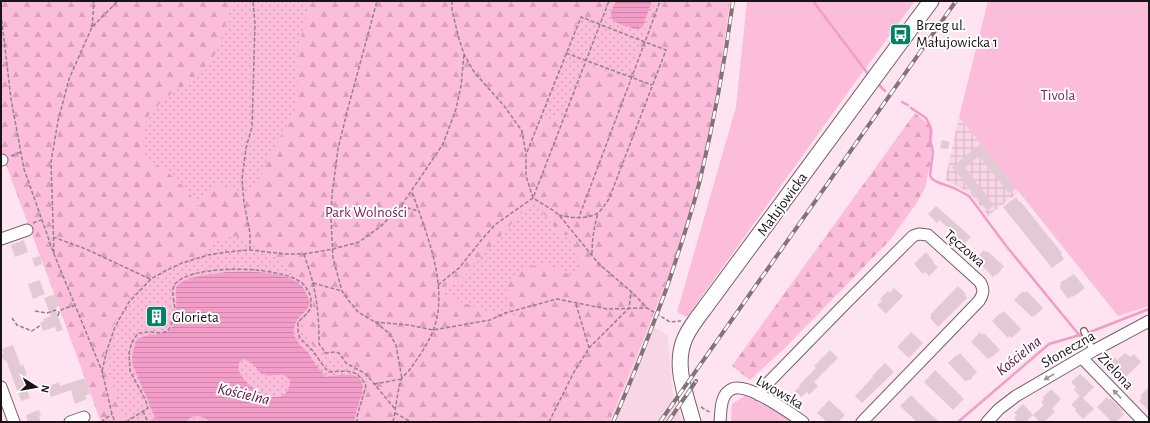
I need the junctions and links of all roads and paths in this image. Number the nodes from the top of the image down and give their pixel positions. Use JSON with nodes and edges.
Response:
{"nodes":[{"id":1,"x":94,"y":1,"type":"edge"},
{"id":2,"x":118,"y":1,"type":"edge"},
{"id":3,"x":253,"y":1,"type":"edge"},
{"id":4,"x":378,"y":1,"type":"edge"},
{"id":5,"x":452,"y":1,"type":"edge"},
{"id":6,"x":609,"y":1,"type":"edge"},
{"id":7,"x":660,"y":1,"type":"edge"},
{"id":8,"x":931,"y":1,"type":"edge"},
{"id":9,"x":1,"y":14,"type":"edge"},
{"id":10,"x":600,"y":24,"type":"junction"},
{"id":11,"x":92,"y":27,"type":"junction"},
{"id":12,"x":645,"y":42,"type":"junction"},
{"id":13,"x":566,"y":53,"type":"junction"},
{"id":14,"x":464,"y":54,"type":"junction"},
{"id":15,"x":586,"y":60,"type":"junction"},
{"id":16,"x":632,"y":77,"type":"junction"},
{"id":17,"x":652,"y":85,"type":"junction"},
{"id":18,"x":526,"y":154,"type":"junction"},
{"id":19,"x":412,"y":192,"type":"junction"},
{"id":20,"x":533,"y":198,"type":"junction"},
{"id":21,"x":401,"y":206,"type":"junction"},
{"id":22,"x":419,"y":211,"type":"junction"},
{"id":23,"x":598,"y":213,"type":"junction"},
{"id":24,"x":558,"y":215,"type":"junction"},
{"id":25,"x":579,"y":217,"type":"junction"},
{"id":26,"x":27,"y":230,"type":"dead end"},
{"id":27,"x":53,"y":237,"type":"junction"},
{"id":28,"x":1,"y":239,"type":"edge"},
{"id":29,"x":333,"y":249,"type":"junction"},
{"id":30,"x":250,"y":250,"type":"junction"},
{"id":31,"x":54,"y":254,"type":"junction"},
{"id":32,"x":304,"y":254,"type":"junction"},
{"id":33,"x":592,"y":255,"type":"junction"},
{"id":34,"x":151,"y":279,"type":"junction"},
{"id":35,"x":313,"y":283,"type":"junction"},
{"id":36,"x":438,"y":285,"type":"junction"},
{"id":37,"x":342,"y":291,"type":"junction"},
{"id":38,"x":631,"y":292,"type":"junction"},
{"id":39,"x":576,"y":303,"type":"junction"},
{"id":40,"x":74,"y":306,"type":"junction"},
{"id":41,"x":629,"y":308,"type":"junction"},
{"id":42,"x":647,"y":308,"type":"junction"},
{"id":43,"x":35,"y":311,"type":"dead end"},
{"id":44,"x":59,"y":312,"type":"junction"},
{"id":45,"x":58,"y":316,"type":"dead end"},
{"id":46,"x":12,"y":318,"type":"dead end"},
{"id":47,"x":1149,"y":321,"type":"edge"},
{"id":48,"x":375,"y":322,"type":"junction"},
{"id":49,"x":41,"y":325,"type":"dead end"},
{"id":50,"x":691,"y":327,"type":"junction"},
{"id":51,"x":433,"y":330,"type":"junction"},
{"id":52,"x":1084,"y":331,"type":"dead end"},
{"id":53,"x":588,"y":348,"type":"junction"},
{"id":54,"x":1093,"y":351,"type":"junction"},
{"id":55,"x":1082,"y":358,"type":"junction"},
{"id":56,"x":102,"y":371,"type":"junction"},
{"id":57,"x":402,"y":379,"type":"junction"},
{"id":58,"x":374,"y":384,"type":"junction"},
{"id":59,"x":1,"y":387,"type":"edge"},
{"id":60,"x":759,"y":394,"type":"junction"},
{"id":61,"x":395,"y":409,"type":"junction"},
{"id":62,"x":143,"y":411,"type":"junction"},
{"id":63,"x":395,"y":412,"type":"junction"},
{"id":64,"x":112,"y":414,"type":"junction"},
{"id":65,"x":84,"y":416,"type":"dead end"},
{"id":66,"x":1138,"y":420,"type":"edge"},
{"id":67,"x":14,"y":422,"type":"edge"},
{"id":68,"x":70,"y":422,"type":"edge"},
{"id":69,"x":101,"y":422,"type":"edge"},
{"id":70,"x":115,"y":422,"type":"edge"},
{"id":71,"x":126,"y":422,"type":"edge"},
{"id":72,"x":148,"y":422,"type":"edge"},
{"id":73,"x":357,"y":422,"type":"edge"},
{"id":74,"x":393,"y":422,"type":"edge"},
{"id":75,"x":411,"y":422,"type":"edge"},
{"id":76,"x":549,"y":422,"type":"edge"},
{"id":77,"x":693,"y":422,"type":"edge"},
{"id":78,"x":720,"y":422,"type":"edge"},
{"id":79,"x":803,"y":422,"type":"edge"},
{"id":80,"x":862,"y":422,"type":"edge"},
{"id":81,"x":987,"y":422,"type":"edge"}],
"edges":[{"from":1,"to":11,"type":"path"},
{"from":2,"to":11,"type":"path"},
{"from":3,"to":30,"type":"path"},
{"from":4,"to":29,"type":"path"},
{"from":5,"to":14,"type":"path"},
{"from":6,"to":10,"type":"path"},
{"from":7,"to":12,"type":"path"},
{"from":8,"to":50,"type":"street","name":"Małujowicka"},
{"from":9,"to":31,"type":"path"},
{"from":10,"to":12,"type":"path"},
{"from":10,"to":13,"type":"path"},
{"from":10,"to":15,"type":"path"},
{"from":11,"to":27,"type":"path"},
{"from":12,"to":16,"type":"path"},
{"from":12,"to":17,"type":"path"},
{"from":13,"to":15,"type":"path"},
{"from":13,"to":18,"type":"path"},
{"from":14,"to":18,"type":"path"},
{"from":14,"to":19,"type":"path"},
{"from":15,"to":16,"type":"path"},
{"from":15,"to":20,"type":"path"},
{"from":16,"to":17,"type":"path"},
{"from":16,"to":25,"type":"path"},
{"from":17,"to":23,"type":"path"},
{"from":18,"to":20,"type":"path"},
{"from":19,"to":21,"type":"path"},
{"from":19,"to":22,"type":"path"},
{"from":20,"to":24,"type":"path"},
{"from":20,"to":36,"type":"path"},
{"from":21,"to":22,"type":"path"},
{"from":21,"to":29,"type":"path"},
{"from":22,"to":36,"type":"path"},
{"from":23,"to":25,"type":"path"},
{"from":23,"to":33,"type":"path"},
{"from":24,"to":25,"type":"path"},
{"from":24,"to":33,"type":"path"},
{"from":26,"to":28,"type":"street"},
{"from":27,"to":31,"type":"path"},
{"from":27,"to":34,"type":"path"},
{"from":29,"to":32,"type":"path"},
{"from":29,"to":37,"type":"path"},
{"from":30,"to":32,"type":"path"},
{"from":30,"to":34,"type":"path"},
{"from":31,"to":40,"type":"path"},
{"from":32,"to":35,"type":"path"},
{"from":33,"to":38,"type":"path"},
{"from":34,"to":56,"type":"path"},
{"from":35,"to":37,"type":"path"},
{"from":35,"to":58,"type":"path"},
{"from":36,"to":51,"type":"path"},
{"from":37,"to":48,"type":"path"},
{"from":38,"to":41,"type":"path"},
{"from":38,"to":42,"type":"path"},
{"from":39,"to":41,"type":"path"},
{"from":39,"to":51,"type":"path"},
{"from":39,"to":53,"type":"path"},
{"from":40,"to":44,"type":"path"},
{"from":40,"to":56,"type":"path"},
{"from":41,"to":42,"type":"path"},
{"from":41,"to":53,"type":"path"},
{"from":42,"to":50,"type":"path"},
{"from":43,"to":44,"type":"path"},
{"from":44,"to":45,"type":"path"},
{"from":46,"to":49,"type":"path"},
{"from":47,"to":54,"type":"street","name":"Słoneczna"},
{"from":48,"to":51,"type":"path"},
{"from":48,"to":57,"type":"path"},
{"from":50,"to":77,"type":"street","name":"Małujowicka"},
{"from":51,"to":57,"type":"path"},
{"from":52,"to":54,"type":"lane"},
{"from":53,"to":76,"type":"path"},
{"from":54,"to":55,"type":"street","name":"Słoneczna"},
{"from":66,"to":55,"type":"street","name":"Zielona","one_way":true},
{"from":55,"to":81,"type":"street","name":"Słoneczna","one_way":true},
{"from":56,"to":64,"type":"path"},
{"from":57,"to":58,"type":"path"},
{"from":57,"to":61,"type":"path"},
{"from":58,"to":61,"type":"path"},
{"from":59,"to":67,"type":"street"},
{"from":60,"to":78,"type":"street","name":"Lwowska"},
{"from":60,"to":79,"type":"street","name":"Lwowska"},
{"from":60,"to":80,"type":"street","name":"Tęczowa"},
{"from":61,"to":63,"type":"path"},
{"from":62,"to":71,"type":"path"},
{"from":62,"to":72,"type":"path"},
{"from":62,"to":73,"type":"path"},
{"from":63,"to":74,"type":"path"},
{"from":63,"to":75,"type":"path"},
{"from":64,"to":69,"type":"path"},
{"from":64,"to":70,"type":"path"},
{"from":65,"to":68,"type":"street"}]}
